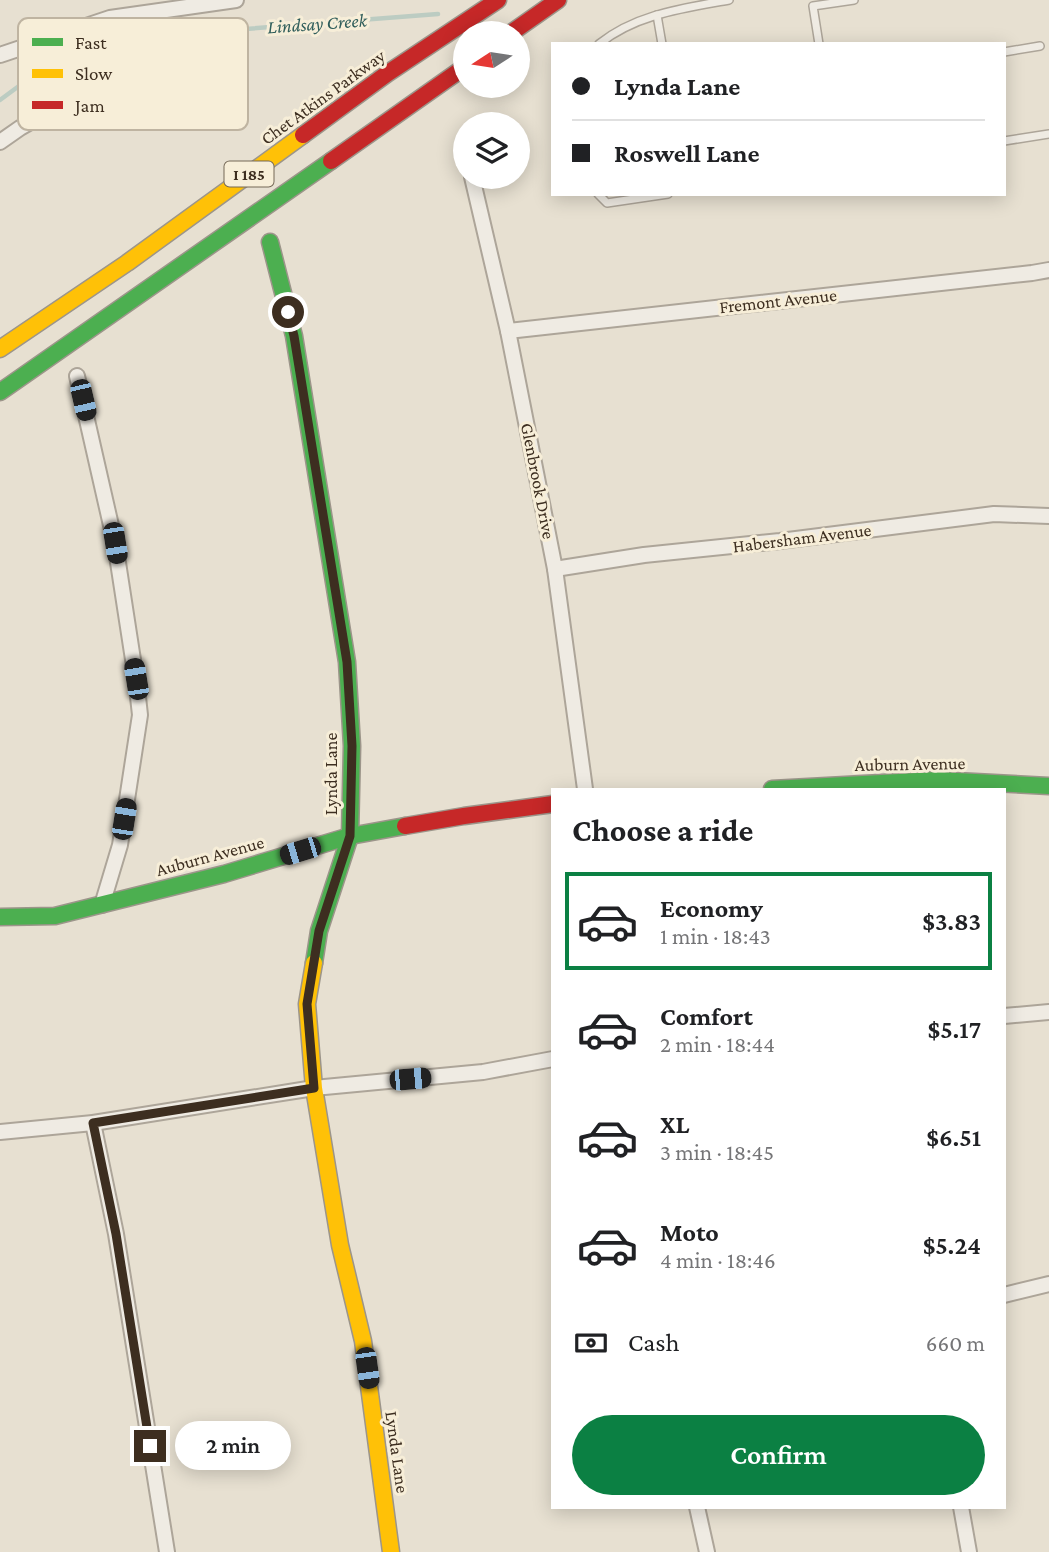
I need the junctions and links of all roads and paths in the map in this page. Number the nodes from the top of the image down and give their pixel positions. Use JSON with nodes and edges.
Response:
{"nodes":[{"id":1,"x":236,"y":0,"type":"edge"},
{"id":2,"x":498,"y":0,"type":"edge"},
{"id":3,"x":558,"y":0,"type":"edge"},
{"id":4,"x":729,"y":0,"type":"edge"},
{"id":5,"x":854,"y":0,"type":"edge"},
{"id":6,"x":189,"y":3,"type":"edge"},
{"id":7,"x":812,"y":3,"type":"edge"},
{"id":8,"x":657,"y":15,"type":"junction"},
{"id":9,"x":110,"y":18,"type":"edge"},
{"id":10,"x":528,"y":21,"type":"edge"},
{"id":11,"x":602,"y":42,"type":"edge"},
{"id":12,"x":662,"y":42,"type":"edge"},
{"id":13,"x":819,"y":42,"type":"edge"},
{"id":14,"x":1040,"y":46,"type":"dead end"},
{"id":15,"x":18,"y":49,"type":"edge"},
{"id":16,"x":1006,"y":52,"type":"edge"},
{"id":17,"x":0,"y":55,"type":"edge"},
{"id":18,"x":453,"y":74,"type":"edge"},
{"id":19,"x":18,"y":129,"type":"edge"},
{"id":20,"x":1049,"y":134,"type":"edge"},
{"id":21,"x":1006,"y":141,"type":"edge"},
{"id":22,"x":0,"y":142,"type":"edge"},
{"id":23,"x":475,"y":189,"type":"edge"},
{"id":24,"x":600,"y":196,"type":"edge"},
{"id":25,"x":654,"y":196,"type":"edge"},
{"id":26,"x":270,"y":242,"type":"dead end"},
{"id":27,"x":1049,"y":270,"type":"edge"},
{"id":28,"x":508,"y":331,"type":"junction"},
{"id":29,"x":0,"y":349,"type":"edge"},
{"id":30,"x":77,"y":376,"type":"dead end"},
{"id":31,"x":0,"y":392,"type":"edge"},
{"id":32,"x":1049,"y":516,"type":"edge"},
{"id":33,"x":555,"y":569,"type":"junction"},
{"id":34,"x":1049,"y":786,"type":"edge"},
{"id":35,"x":585,"y":788,"type":"edge"},
{"id":36,"x":790,"y":788,"type":"edge"},
{"id":37,"x":551,"y":804,"type":"edge"},
{"id":38,"x":350,"y":836,"type":"junction"},
{"id":39,"x":102,"y":905,"type":"junction"},
{"id":40,"x":0,"y":917,"type":"edge"},
{"id":41,"x":1049,"y":1012,"type":"edge"},
{"id":42,"x":1006,"y":1016,"type":"edge"},
{"id":43,"x":551,"y":1059,"type":"edge"},
{"id":44,"x":314,"y":1088,"type":"junction"},
{"id":45,"x":93,"y":1123,"type":"junction"},
{"id":46,"x":0,"y":1132,"type":"edge"},
{"id":47,"x":1049,"y":1284,"type":"edge"},
{"id":48,"x":1009,"y":1294,"type":"edge"},
{"id":49,"x":697,"y":1509,"type":"edge"},
{"id":50,"x":961,"y":1509,"type":"edge"},
{"id":51,"x":167,"y":1552,"type":"edge"},
{"id":52,"x":391,"y":1552,"type":"edge"},
{"id":53,"x":707,"y":1552,"type":"edge"},
{"id":54,"x":969,"y":1552,"type":"edge"}],
"edges":[{"from":1,"to":6,"type":"street"},
{"from":2,"to":29,"type":"main road","name":"Chet Atkins Parkway","number":"I 185"},
{"from":3,"to":10,"type":"main road"},
{"from":4,"to":8,"type":"lane"},
{"from":5,"to":7,"type":"lane"},
{"from":6,"to":9,"type":"street"},
{"from":7,"to":13,"type":"lane"},
{"from":8,"to":11,"type":"lane"},
{"from":8,"to":12,"type":"lane"},
{"from":14,"to":16,"type":"lane"},
{"from":15,"to":17,"type":"street"},
{"from":18,"to":31,"type":"main road","number":"I 185"},
{"from":19,"to":22,"type":"street"},
{"from":20,"to":21,"type":"lane"},
{"from":23,"to":28,"type":"street","name":"Glenbrook Drive"},
{"from":24,"to":25,"type":"lane"},
{"from":26,"to":38,"type":"main road","name":"Lynda Lane"},
{"from":27,"to":28,"type":"street","name":"Fremont Avenue"},
{"from":28,"to":33,"type":"street","name":"Glenbrook Drive"},
{"from":30,"to":39,"type":"street"},
{"from":32,"to":33,"type":"street","name":"Habersham Avenue"},
{"from":33,"to":35,"type":"street","name":"Glenbrook Drive"},
{"from":34,"to":36,"type":"main road","name":"Auburn Avenue"},
{"from":37,"to":38,"type":"main road","name":"Auburn Avenue"},
{"from":38,"to":39,"type":"main road","name":"Auburn Avenue"},
{"from":38,"to":44,"type":"main road","name":"Lynda Lane"},
{"from":39,"to":40,"type":"main road","name":"Auburn Avenue"},
{"from":41,"to":42,"type":"street"},
{"from":43,"to":44,"type":"street"},
{"from":44,"to":45,"type":"street"},
{"from":44,"to":52,"type":"main road","name":"Lynda Lane"},
{"from":45,"to":46,"type":"street"},
{"from":45,"to":51,"type":"street"},
{"from":47,"to":48,"type":"street"},
{"from":49,"to":53,"type":"street"},
{"from":50,"to":54,"type":"street"}]}
